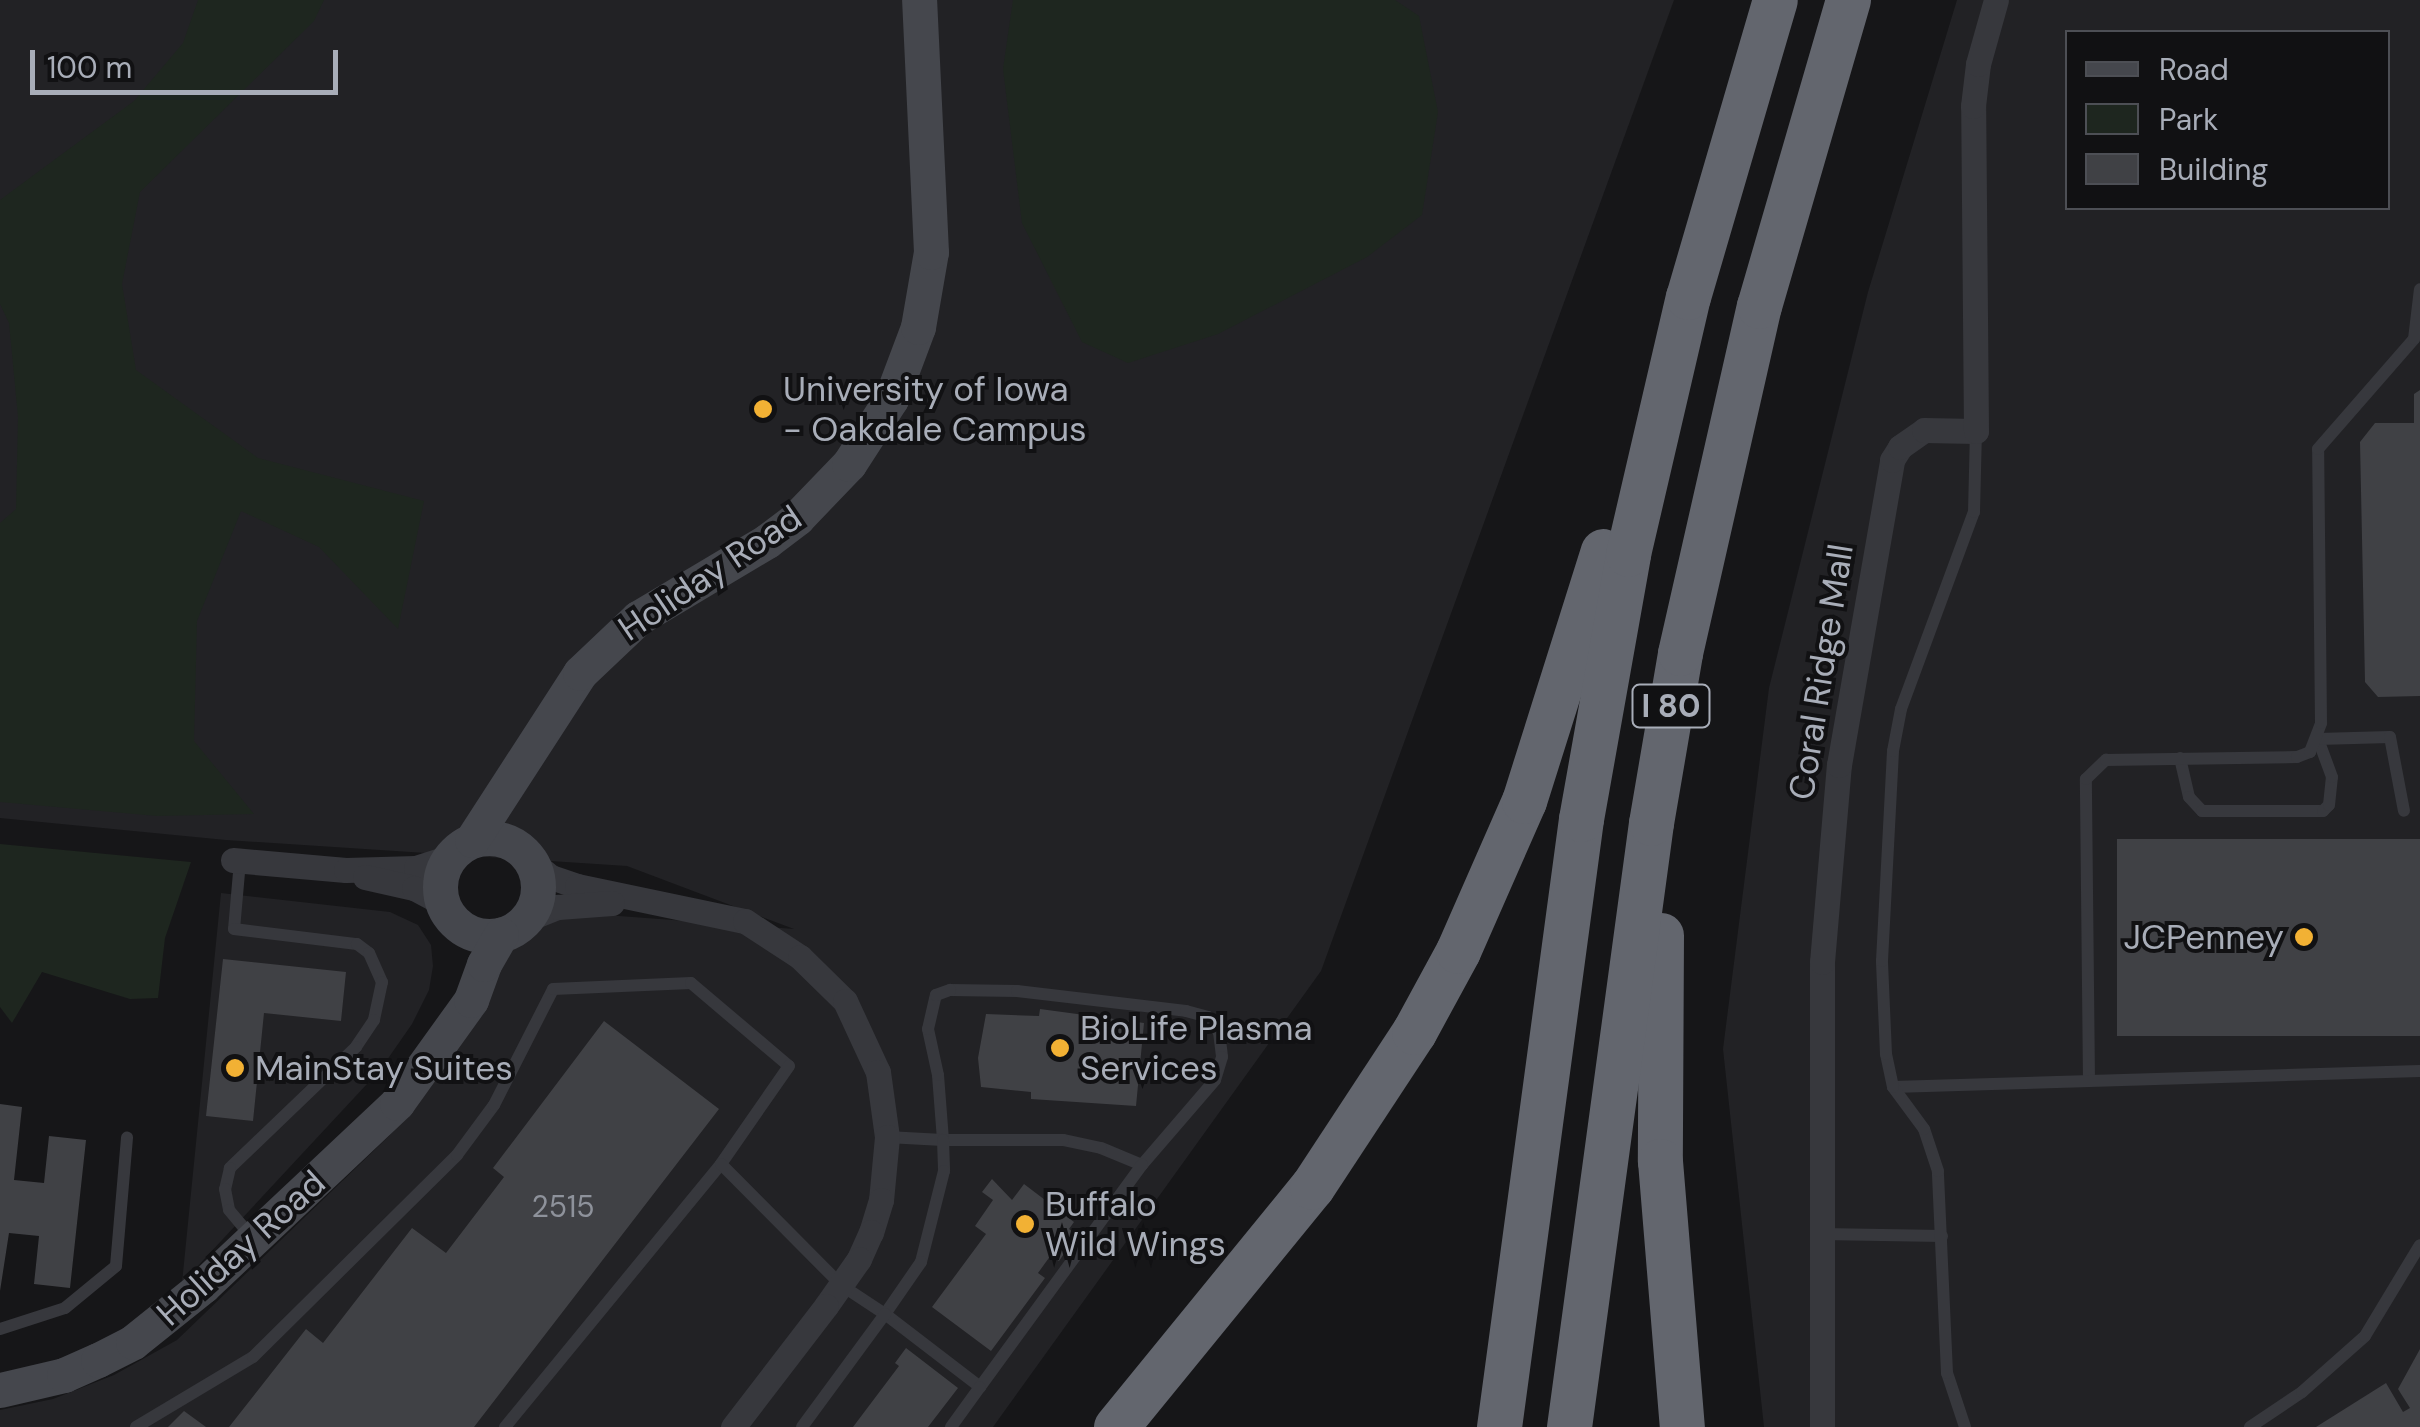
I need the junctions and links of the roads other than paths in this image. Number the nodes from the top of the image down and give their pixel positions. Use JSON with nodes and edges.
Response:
{"nodes":[{"id":1,"x":919,"y":0,"type":"edge"},
{"id":2,"x":1775,"y":0,"type":"edge"},
{"id":3,"x":1848,"y":0,"type":"edge"},
{"id":4,"x":1996,"y":0,"type":"edge"},
{"id":5,"x":1716,"y":196,"type":"junction"},
{"id":6,"x":2420,"y":288,"type":"edge"},
{"id":7,"x":1976,"y":432,"type":"junction"},
{"id":8,"x":1718,"y":477,"type":"junction"},
{"id":9,"x":536,"y":735,"type":"junction"},
{"id":10,"x":2318,"y":739,"type":"junction"},
{"id":11,"x":2180,"y":758,"type":"junction"},
{"id":12,"x":2404,"y":811,"type":"dead end"},
{"id":13,"x":461,"y":849,"type":"junction"},
{"id":14,"x":525,"y":854,"type":"junction"},
{"id":15,"x":236,"y":861,"type":"joint"},
{"id":16,"x":346,"y":870,"type":"junction"},
{"id":17,"x":634,"y":901,"type":"junction"},
{"id":18,"x":449,"y":912,"type":"junction"},
{"id":19,"x":513,"y":927,"type":"junction"},
{"id":20,"x":439,"y":1045,"type":"junction"},
{"id":21,"x":2420,"y":1072,"type":"edge"},
{"id":22,"x":2089,"y":1081,"type":"junction"},
{"id":23,"x":1893,"y":1087,"type":"junction"},
{"id":24,"x":128,"y":1137,"type":"dead end"},
{"id":25,"x":888,"y":1137,"type":"junction"},
{"id":26,"x":943,"y":1140,"type":"junction"},
{"id":27,"x":721,"y":1164,"type":"junction"},
{"id":28,"x":1142,"y":1165,"type":"junction"},
{"id":29,"x":1822,"y":1234,"type":"junction"},
{"id":30,"x":1942,"y":1236,"type":"junction"},
{"id":31,"x":253,"y":1239,"type":"junction"},
{"id":32,"x":2420,"y":1244,"type":"edge"},
{"id":33,"x":842,"y":1284,"type":"junction"},
{"id":34,"x":885,"y":1314,"type":"junction"},
{"id":35,"x":0,"y":1329,"type":"edge"},
{"id":36,"x":980,"y":1388,"type":"junction"},
{"id":37,"x":0,"y":1390,"type":"edge"},
{"id":38,"x":136,"y":1427,"type":"edge"},
{"id":39,"x":504,"y":1427,"type":"edge"},
{"id":40,"x":733,"y":1427,"type":"edge"},
{"id":41,"x":802,"y":1427,"type":"edge"},
{"id":42,"x":951,"y":1427,"type":"edge"},
{"id":43,"x":1116,"y":1427,"type":"edge"},
{"id":44,"x":1498,"y":1427,"type":"edge"},
{"id":45,"x":1569,"y":1427,"type":"edge"},
{"id":46,"x":1682,"y":1427,"type":"edge"},
{"id":47,"x":1822,"y":1427,"type":"edge"},
{"id":48,"x":1965,"y":1427,"type":"edge"},
{"id":49,"x":2250,"y":1427,"type":"edge"}],
"edges":[{"from":1,"to":9,"type":"street","name":"Holiday Road"},
{"from":2,"to":5,"type":"highway","number":"I 80"},
{"from":3,"to":8,"type":"highway","number":"I 80"},
{"from":4,"to":7,"type":"street"},
{"from":5,"to":43,"type":"highway"},
{"from":5,"to":44,"type":"highway","number":"I 80"},
{"from":6,"to":10,"type":"lane"},
{"from":7,"to":23,"type":"lane"},
{"from":7,"to":29,"type":"street","name":"Coral Ridge Mall"},
{"from":8,"to":45,"type":"highway","number":"I 80"},
{"from":8,"to":46,"type":"highway"},
{"from":9,"to":13,"type":"street","name":"Holiday Road"},
{"from":9,"to":14,"type":"street","name":"Holiday Road"},
{"from":10,"to":11,"type":"lane"},
{"from":10,"to":11,"type":"lane"},
{"from":10,"to":12,"type":"lane"},
{"from":11,"to":22,"type":"lane"},
{"from":13,"to":14,"type":"street"},
{"from":13,"to":16,"type":"street"},
{"from":13,"to":18,"type":"street","name":"Holiday Road"},
{"from":14,"to":17,"type":"street"},
{"from":14,"to":19,"type":"street","name":"Holiday Road"},
{"from":15,"to":16,"type":"street"},
{"from":15,"to":31,"type":"lane"},
{"from":16,"to":18,"type":"street"},
{"from":17,"to":19,"type":"street"},
{"from":17,"to":25,"type":"street"},
{"from":18,"to":19,"type":"street"},
{"from":18,"to":20,"type":"street","name":"Holiday Road"},
{"from":19,"to":20,"type":"street","name":"Holiday Road"},
{"from":20,"to":31,"type":"street","name":"Holiday Road"},
{"from":21,"to":22,"type":"lane"},
{"from":22,"to":23,"type":"lane"},
{"from":23,"to":30,"type":"lane"},
{"from":24,"to":35,"type":"lane"},
{"from":25,"to":26,"type":"lane"},
{"from":25,"to":33,"type":"street"},
{"from":26,"to":28,"type":"lane"},
{"from":26,"to":28,"type":"lane"},
{"from":26,"to":34,"type":"lane"},
{"from":27,"to":33,"type":"lane"},
{"from":27,"to":38,"type":"lane"},
{"from":27,"to":39,"type":"lane"},
{"from":28,"to":36,"type":"lane"},
{"from":29,"to":30,"type":"lane"},
{"from":29,"to":47,"type":"street","name":"Coral Ridge Mall"},
{"from":30,"to":48,"type":"lane"},
{"from":31,"to":37,"type":"street","name":"Holiday Road"},
{"from":32,"to":49,"type":"lane"},
{"from":33,"to":34,"type":"lane"},
{"from":33,"to":40,"type":"street"},
{"from":34,"to":36,"type":"lane"},
{"from":34,"to":41,"type":"lane"},
{"from":36,"to":42,"type":"lane"}]}
